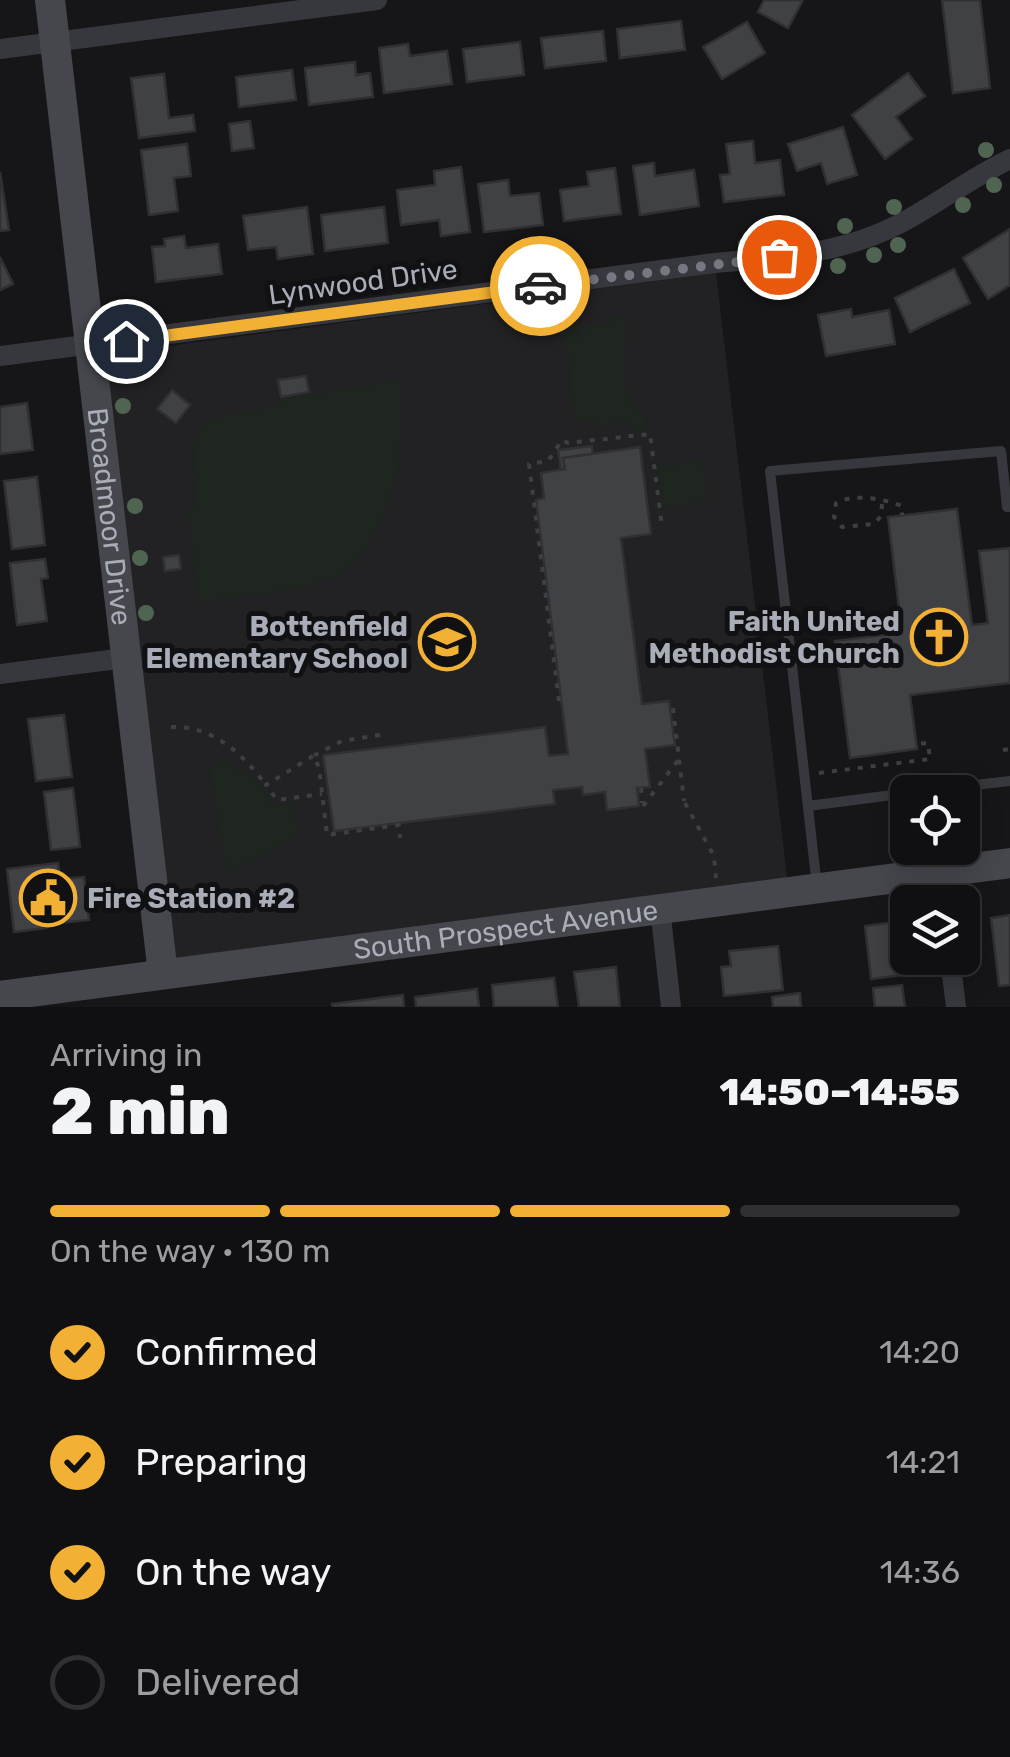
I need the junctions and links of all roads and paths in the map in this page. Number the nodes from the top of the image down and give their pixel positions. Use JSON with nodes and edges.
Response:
{"nodes":[{"id":1,"x":50,"y":0,"type":"edge"},
{"id":2,"x":377,"y":0,"type":"edge"},
{"id":3,"x":55,"y":42,"type":"junction"},
{"id":4,"x":0,"y":48,"type":"edge"},
{"id":5,"x":1010,"y":159,"type":"edge"},
{"id":6,"x":89,"y":345,"type":"junction"},
{"id":7,"x":0,"y":356,"type":"edge"},
{"id":8,"x":882,"y":504,"type":"junction"},
{"id":9,"x":1010,"y":507,"type":"edge"},
{"id":10,"x":902,"y":516,"type":"dead end"},
{"id":11,"x":662,"y":526,"type":"dead end"},
{"id":12,"x":125,"y":658,"type":"junction"},
{"id":13,"x":0,"y":674,"type":"edge"},
{"id":14,"x":559,"y":701,"type":"dead end"},
{"id":15,"x":673,"y":708,"type":"dead end"},
{"id":16,"x":171,"y":727,"type":"dead end"},
{"id":17,"x":380,"y":734,"type":"dead end"},
{"id":18,"x":916,"y":744,"type":"dead end"},
{"id":19,"x":1010,"y":749,"type":"edge"},
{"id":20,"x":1002,"y":750,"type":"dead end"},
{"id":21,"x":313,"y":756,"type":"junction"},
{"id":22,"x":680,"y":758,"type":"junction"},
{"id":23,"x":805,"y":775,"type":"junction"},
{"id":24,"x":1010,"y":780,"type":"edge"},
{"id":25,"x":980,"y":784,"type":"edge"},
{"id":26,"x":266,"y":785,"type":"junction"},
{"id":27,"x":641,"y":788,"type":"dead end"},
{"id":28,"x":322,"y":794,"type":"junction"},
{"id":29,"x":890,"y":796,"type":"edge"},
{"id":30,"x":808,"y":806,"type":"junction"},
{"id":31,"x":400,"y":838,"type":"dead end"},
{"id":32,"x":1010,"y":863,"type":"edge"},
{"id":33,"x":716,"y":870,"type":"dead end"},
{"id":34,"x":947,"y":885,"type":"edge"},
{"id":35,"x":890,"y":887,"type":"edge"},
{"id":36,"x":818,"y":888,"type":"junction"},
{"id":37,"x":660,"y":908,"type":"junction"},
{"id":38,"x":163,"y":974,"type":"junction"},
{"id":39,"x":952,"y":975,"type":"edge"},
{"id":40,"x":0,"y":996,"type":"edge"},
{"id":41,"x":59,"y":998,"type":"edge"},
{"id":42,"x":671,"y":1007,"type":"edge"},
{"id":43,"x":956,"y":1007,"type":"edge"}],
"edges":[{"from":1,"to":3,"type":"main road","name":"Broadmoor Drive"},
{"from":2,"to":3,"type":"street"},
{"from":3,"to":4,"type":"street"},
{"from":3,"to":6,"type":"main road","name":"Broadmoor Drive"},
{"from":5,"to":6,"type":"street","name":"Lynwood Drive"},
{"from":6,"to":7,"type":"street","name":"Lynwood Drive"},
{"from":6,"to":12,"type":"main road","name":"Broadmoor Drive"},
{"from":8,"to":8,"type":"path"},
{"from":8,"to":10,"type":"path"},
{"from":9,"to":23,"type":"lane"},
{"from":11,"to":14,"type":"path"},
{"from":12,"to":13,"type":"street"},
{"from":12,"to":38,"type":"main road","name":"Broadmoor Drive"},
{"from":15,"to":22,"type":"path"},
{"from":16,"to":26,"type":"path"},
{"from":17,"to":21,"type":"path"},
{"from":18,"to":23,"type":"path"},
{"from":19,"to":20,"type":"path"},
{"from":21,"to":26,"type":"path"},
{"from":21,"to":28,"type":"path"},
{"from":22,"to":27,"type":"path"},
{"from":22,"to":33,"type":"path"},
{"from":23,"to":30,"type":"lane"},
{"from":24,"to":25,"type":"lane"},
{"from":26,"to":28,"type":"path"},
{"from":28,"to":31,"type":"path"},
{"from":29,"to":30,"type":"lane"},
{"from":30,"to":36,"type":"lane"},
{"from":32,"to":34,"type":"main road","name":"South Prospect Avenue"},
{"from":35,"to":36,"type":"main road","name":"South Prospect Avenue"},
{"from":36,"to":37,"type":"main road","name":"South Prospect Avenue"},
{"from":37,"to":38,"type":"main road","name":"South Prospect Avenue"},
{"from":37,"to":42,"type":"street"},
{"from":38,"to":41,"type":"main road","name":"South Prospect Avenue"},
{"from":39,"to":43,"type":"street"},
{"from":40,"to":41,"type":"main road","name":"South Prospect Avenue"}]}
